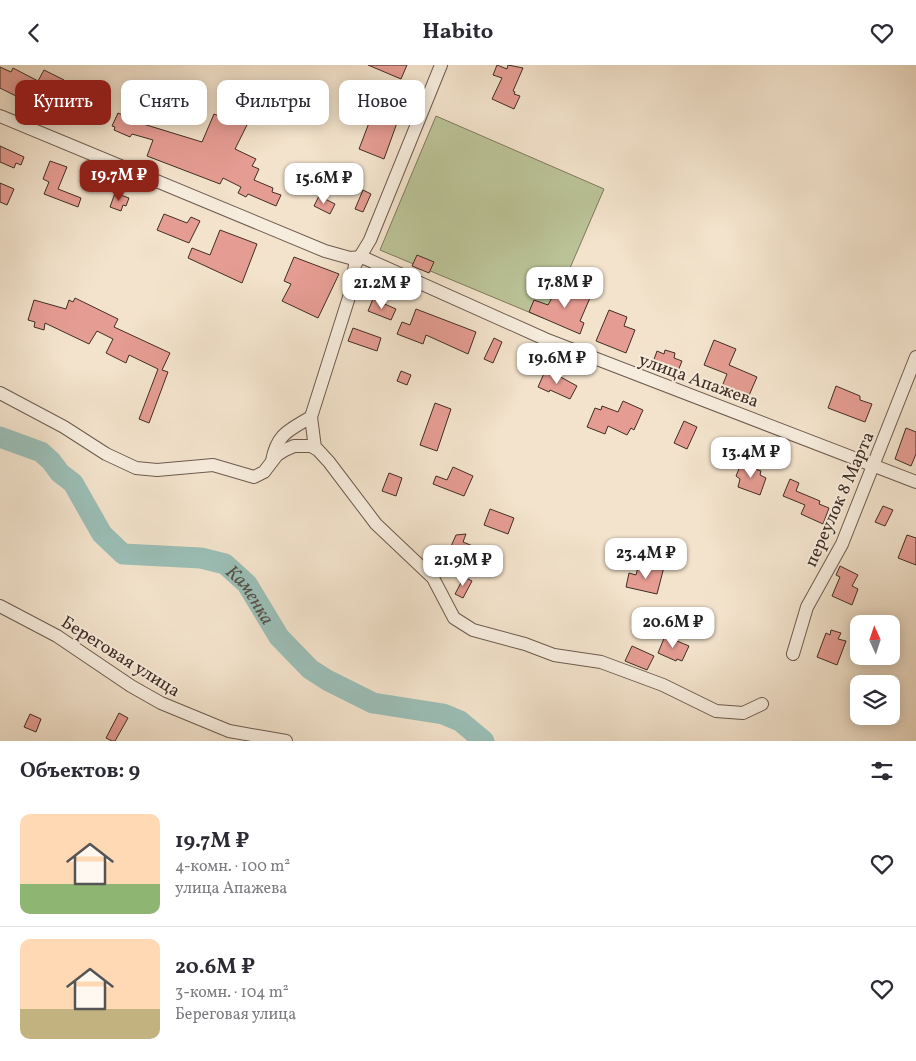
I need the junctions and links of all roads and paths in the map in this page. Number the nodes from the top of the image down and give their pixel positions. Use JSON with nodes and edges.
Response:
{"nodes":[{"id":1,"x":441,"y":65,"type":"edge"},
{"id":2,"x":0,"y":116,"type":"edge"},
{"id":3,"x":362,"y":257,"type":"junction"},
{"id":4,"x":916,"y":357,"type":"edge"},
{"id":5,"x":0,"y":393,"type":"edge"},
{"id":6,"x":311,"y":417,"type":"junction"},
{"id":7,"x":316,"y":449,"type":"junction"},
{"id":8,"x":272,"y":461,"type":"junction"},
{"id":9,"x":874,"y":464,"type":"junction"},
{"id":10,"x":916,"y":483,"type":"edge"},
{"id":11,"x":0,"y":606,"type":"edge"},
{"id":12,"x":792,"y":654,"type":"dead end"},
{"id":13,"x":762,"y":704,"type":"dead end"},
{"id":14,"x":227,"y":736,"type":"edge"},
{"id":15,"x":286,"y":741,"type":"edge"}],
"edges":[{"from":1,"to":3,"type":"street"},
{"from":2,"to":3,"type":"street","name":"улица Апажева"},
{"from":3,"to":6,"type":"street"},
{"from":3,"to":9,"type":"street","name":"улица Апажева"},
{"from":4,"to":9,"type":"street","name":"переулок 8 Марта"},
{"from":5,"to":8,"type":"street"},
{"from":6,"to":7,"type":"street"},
{"from":6,"to":8,"type":"street"},
{"from":7,"to":8,"type":"street"},
{"from":7,"to":13,"type":"street"},
{"from":9,"to":10,"type":"street","name":"улица Апажева"},
{"from":9,"to":12,"type":"street","name":"переулок 8 Марта"},
{"from":11,"to":14,"type":"street","name":"Береговая улица"},
{"from":14,"to":15,"type":"street","name":"Береговая улица"}]}
